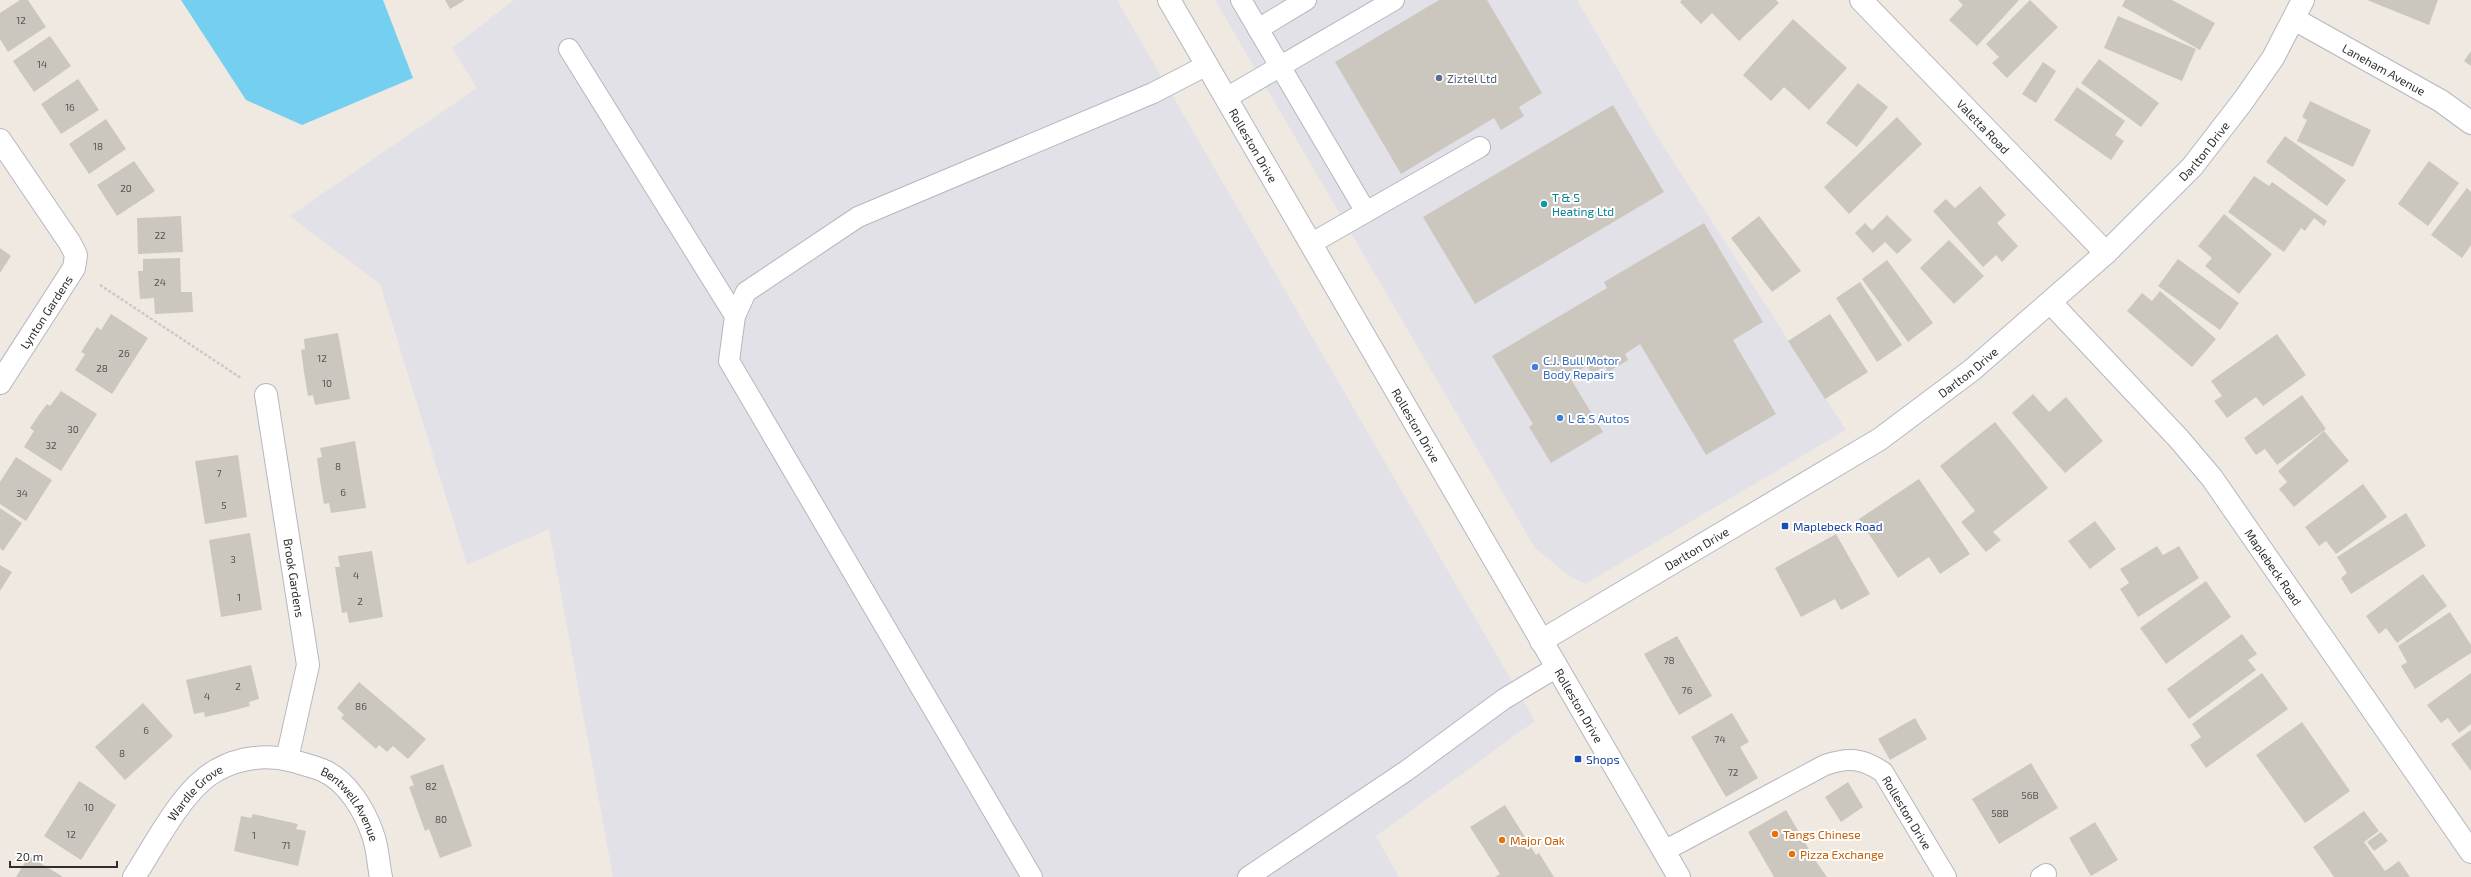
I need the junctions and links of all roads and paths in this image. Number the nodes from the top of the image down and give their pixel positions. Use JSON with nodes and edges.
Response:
{"nodes":[{"id":1,"x":1169,"y":0,"type":"edge"},
{"id":2,"x":1241,"y":0,"type":"edge"},
{"id":3,"x":1306,"y":0,"type":"edge"},
{"id":4,"x":1394,"y":0,"type":"edge"},
{"id":5,"x":1861,"y":0,"type":"edge"},
{"id":6,"x":2303,"y":0,"type":"edge"},
{"id":7,"x":2294,"y":20,"type":"junction"},
{"id":8,"x":1258,"y":28,"type":"junction"},
{"id":9,"x":569,"y":49,"type":"dead end"},
{"id":10,"x":1207,"y":66,"type":"junction"},
{"id":11,"x":1279,"y":66,"type":"junction"},
{"id":12,"x":1226,"y":98,"type":"junction"},
{"id":13,"x":2471,"y":123,"type":"edge"},
{"id":14,"x":0,"y":140,"type":"edge"},
{"id":15,"x":1480,"y":147,"type":"dead end"},
{"id":16,"x":1366,"y":212,"type":"junction"},
{"id":17,"x":1312,"y":243,"type":"junction"},
{"id":18,"x":2106,"y":253,"type":"junction"},
{"id":19,"x":74,"y":268,"type":"junction"},
{"id":20,"x":2050,"y":303,"type":"junction"},
{"id":21,"x":735,"y":316,"type":"junction"},
{"id":22,"x":0,"y":383,"type":"edge"},
{"id":23,"x":266,"y":395,"type":"joint"},
{"id":24,"x":1541,"y":641,"type":"junction"},
{"id":25,"x":1557,"y":668,"type":"junction"},
{"id":26,"x":287,"y":759,"type":"junction"},
{"id":27,"x":1664,"y":851,"type":"junction"},
{"id":28,"x":2471,"y":852,"type":"edge"},
{"id":29,"x":134,"y":877,"type":"edge"},
{"id":30,"x":381,"y":877,"type":"edge"},
{"id":31,"x":1032,"y":877,"type":"edge"},
{"id":32,"x":1248,"y":877,"type":"edge"},
{"id":33,"x":1679,"y":877,"type":"edge"},
{"id":34,"x":1946,"y":877,"type":"edge"}],
"edges":[{"from":1,"to":10,"type":"street","name":"Rolleston Drive"},
{"from":2,"to":8,"type":"lane"},
{"from":3,"to":8,"type":"lane"},
{"from":4,"to":11,"type":"lane"},
{"from":5,"to":18,"type":"street","name":"Valetta Road"},
{"from":6,"to":7,"type":"street","name":"Darlton Drive"},
{"from":7,"to":13,"type":"street","name":"Laneham Avenue"},
{"from":7,"to":18,"type":"street","name":"Darlton Drive"},
{"from":8,"to":11,"type":"lane"},
{"from":9,"to":21,"type":"lane"},
{"from":10,"to":12,"type":"street","name":"Rolleston Drive"},
{"from":10,"to":21,"type":"lane"},
{"from":11,"to":12,"type":"lane"},
{"from":11,"to":16,"type":"lane"},
{"from":12,"to":17,"type":"street","name":"Rolleston Drive"},
{"from":14,"to":19,"type":"street","name":"Lynton Gardens"},
{"from":15,"to":16,"type":"lane"},
{"from":16,"to":17,"type":"lane"},
{"from":17,"to":24,"type":"street","name":"Rolleston Drive"},
{"from":18,"to":20,"type":"street","name":"Darlton Drive"},
{"from":19,"to":22,"type":"street","name":"Lynton Gardens"},
{"from":19,"to":23,"type":"path"},
{"from":20,"to":24,"type":"street","name":"Darlton Drive"},
{"from":20,"to":28,"type":"street","name":"Maplebeck Road"},
{"from":21,"to":31,"type":"lane"},
{"from":23,"to":26,"type":"street","name":"Brook Gardens"},
{"from":24,"to":25,"type":"street","name":"Rolleston Drive"},
{"from":25,"to":27,"type":"street","name":"Rolleston Drive"},
{"from":25,"to":32,"type":"lane"},
{"from":26,"to":29,"type":"street","name":"Wardle Grove"},
{"from":26,"to":30,"type":"street","name":"Bentwell Avenue"},
{"from":27,"to":33,"type":"street","name":"Rolleston Drive"},
{"from":27,"to":34,"type":"lane","name":"Rolleston Drive"}]}
